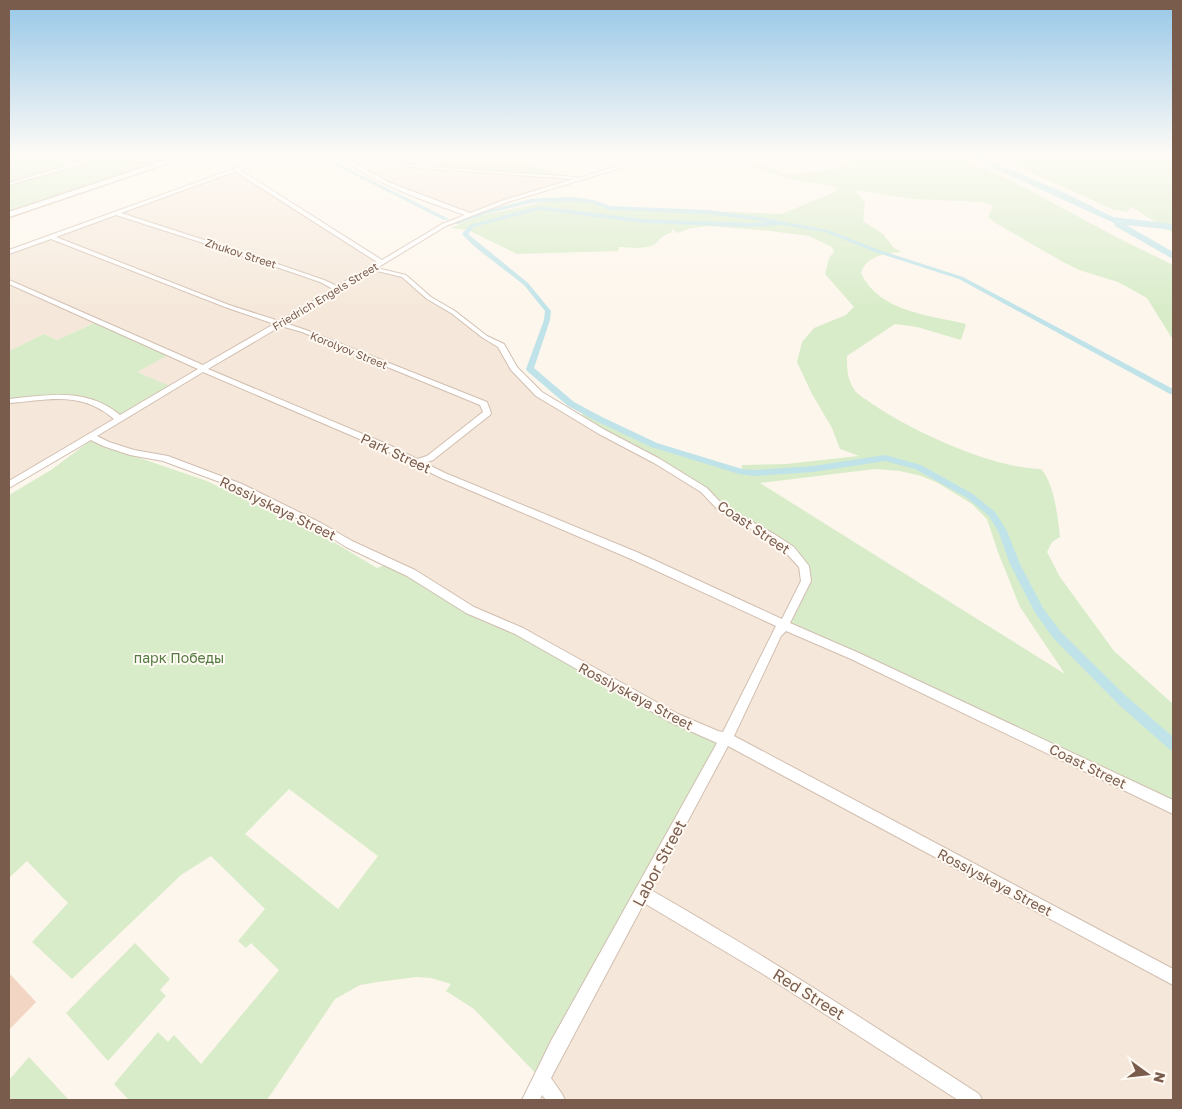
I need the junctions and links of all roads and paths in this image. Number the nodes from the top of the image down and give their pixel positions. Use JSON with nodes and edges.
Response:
{"nodes":[{"id":1,"x":34,"y":207,"type":"edge"},
{"id":2,"x":135,"y":207,"type":"edge"},
{"id":3,"x":295,"y":207,"type":"edge"},
{"id":4,"x":447,"y":207,"type":"edge"},
{"id":5,"x":491,"y":207,"type":"edge"},
{"id":6,"x":115,"y":214,"type":"junction"},
{"id":7,"x":468,"y":214,"type":"junction"},
{"id":8,"x":9,"y":215,"type":"edge"},
{"id":9,"x":51,"y":237,"type":"junction"},
{"id":10,"x":9,"y":252,"type":"edge"},
{"id":11,"x":381,"y":262,"type":"junction"},
{"id":12,"x":372,"y":268,"type":"junction"},
{"id":13,"x":9,"y":282,"type":"edge"},
{"id":14,"x":336,"y":288,"type":"junction"},
{"id":15,"x":278,"y":323,"type":"junction"},
{"id":16,"x":203,"y":368,"type":"junction"},
{"id":17,"x":9,"y":401,"type":"edge"},
{"id":18,"x":119,"y":419,"type":"junction"},
{"id":19,"x":91,"y":436,"type":"junction"},
{"id":20,"x":430,"y":463,"type":"junction"},
{"id":21,"x":9,"y":484,"type":"edge"},
{"id":22,"x":784,"y":625,"type":"junction"},
{"id":23,"x":726,"y":738,"type":"junction"},
{"id":24,"x":1173,"y":807,"type":"edge"},
{"id":25,"x":643,"y":894,"type":"junction"},
{"id":26,"x":1173,"y":977,"type":"edge"},
{"id":27,"x":541,"y":1078,"type":"junction"},
{"id":28,"x":531,"y":1100,"type":"edge"},
{"id":29,"x":556,"y":1100,"type":"edge"},
{"id":30,"x":972,"y":1100,"type":"edge"}],
"edges":[{"from":1,"to":8,"type":"street"},
{"from":2,"to":6,"type":"street"},
{"from":3,"to":11,"type":"street"},
{"from":4,"to":7,"type":"street"},
{"from":5,"to":7,"type":"street","name":"Friedrich Engels Street"},
{"from":6,"to":9,"type":"street"},
{"from":6,"to":14,"type":"street","name":"Zhukov Street"},
{"from":7,"to":11,"type":"street","name":"Friedrich Engels Street"},
{"from":9,"to":10,"type":"street"},
{"from":9,"to":15,"type":"street","name":"Korolyov Street"},
{"from":11,"to":12,"type":"street","name":"Friedrich Engels Street"},
{"from":12,"to":14,"type":"street","name":"Friedrich Engels Street"},
{"from":12,"to":22,"type":"street","name":"Coast Street"},
{"from":13,"to":16,"type":"street","name":"Park Street"},
{"from":14,"to":15,"type":"street","name":"Friedrich Engels Street"},
{"from":15,"to":16,"type":"street","name":"Friedrich Engels Street"},
{"from":15,"to":20,"type":"street","name":"Korolyov Street"},
{"from":16,"to":18,"type":"street","name":"Friedrich Engels Street"},
{"from":16,"to":20,"type":"street","name":"Park Street"},
{"from":17,"to":18,"type":"street"},
{"from":18,"to":19,"type":"street","name":"Friedrich Engels Street"},
{"from":19,"to":21,"type":"street","name":"Friedrich Engels Street"},
{"from":19,"to":23,"type":"street","name":"Rossiyskaya Street"},
{"from":20,"to":22,"type":"street","name":"Park Street"},
{"from":22,"to":23,"type":"street","name":"Labor Street"},
{"from":22,"to":24,"type":"street","name":"Coast Street"},
{"from":23,"to":25,"type":"street","name":"Labor Street"},
{"from":23,"to":26,"type":"street","name":"Rossiyskaya Street"},
{"from":25,"to":27,"type":"street","name":"Labor Street"},
{"from":25,"to":30,"type":"street","name":"Red Street"},
{"from":27,"to":28,"type":"street","name":"Labor Street"},
{"from":27,"to":29,"type":"street"}]}
